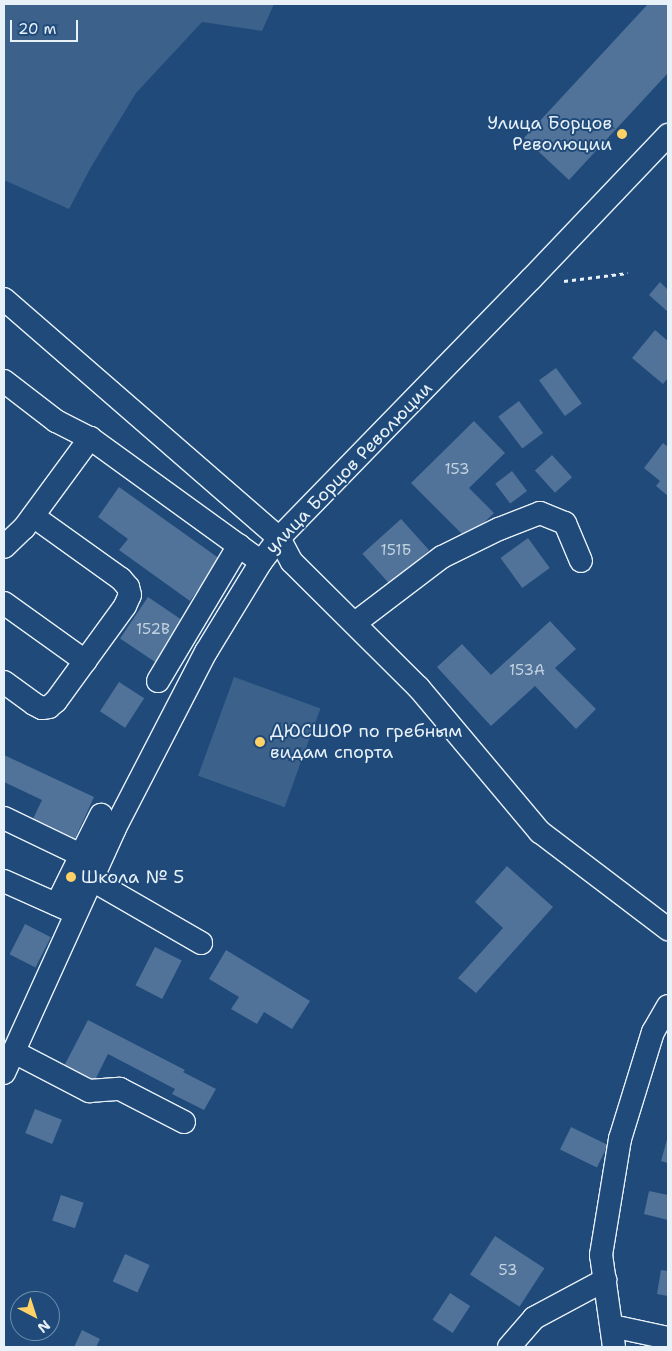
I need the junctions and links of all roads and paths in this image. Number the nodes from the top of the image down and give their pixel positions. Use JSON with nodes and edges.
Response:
{"nodes":[{"id":1,"x":668,"y":134,"type":"edge"},
{"id":2,"x":628,"y":273,"type":"dead end"},
{"id":3,"x":564,"y":281,"type":"dead end"},
{"id":4,"x":4,"y":299,"type":"edge"},
{"id":5,"x":4,"y":381,"type":"edge"},
{"id":6,"x":90,"y":438,"type":"junction"},
{"id":7,"x":33,"y":516,"type":"junction"},
{"id":8,"x":279,"y":538,"type":"junction"},
{"id":9,"x":239,"y":545,"type":"junction"},
{"id":10,"x":4,"y":547,"type":"edge"},
{"id":11,"x":581,"y":561,"type":"dead end"},
{"id":12,"x":261,"y":562,"type":"junction"},
{"id":13,"x":4,"y":602,"type":"edge"},
{"id":14,"x":355,"y":623,"type":"junction"},
{"id":15,"x":85,"y":661,"type":"junction"},
{"id":16,"x":4,"y":682,"type":"edge"},
{"id":17,"x":190,"y":684,"type":"junction"},
{"id":18,"x":101,"y":815,"type":"dead end"},
{"id":19,"x":4,"y":818,"type":"edge"},
{"id":20,"x":81,"y":855,"type":"junction"},
{"id":21,"x":92,"y":880,"type":"junction"},
{"id":22,"x":4,"y":881,"type":"edge"},
{"id":23,"x":67,"y":909,"type":"junction"},
{"id":24,"x":668,"y":929,"type":"edge"},
{"id":25,"x":201,"y":943,"type":"dead end"},
{"id":26,"x":668,"y":1006,"type":"edge"},
{"id":27,"x":14,"y":1052,"type":"junction"},
{"id":28,"x":4,"y":1073,"type":"edge"},
{"id":29,"x":184,"y":1122,"type":"dead end"},
{"id":30,"x":605,"y":1280,"type":"junction"},
{"id":31,"x":613,"y":1336,"type":"edge"},
{"id":32,"x":668,"y":1338,"type":"edge"},
{"id":33,"x":509,"y":1347,"type":"edge"}],
"edges":[{"from":1,"to":8,"type":"street","name":"улица Борцов Революции"},
{"from":2,"to":3,"type":"path"},
{"from":4,"to":8,"type":"street"},
{"from":5,"to":6,"type":"street"},
{"from":6,"to":7,"type":"street"},
{"from":6,"to":9,"type":"street"},
{"from":7,"to":10,"type":"street"},
{"from":7,"to":15,"type":"street"},
{"from":8,"to":12,"type":"street","name":"улица Борцов Революции"},
{"from":8,"to":14,"type":"street"},
{"from":9,"to":12,"type":"street"},
{"from":9,"to":17,"type":"street"},
{"from":11,"to":14,"type":"street"},
{"from":12,"to":17,"type":"street","name":"улица Борцов Революции"},
{"from":13,"to":15,"type":"street"},
{"from":14,"to":24,"type":"street"},
{"from":15,"to":16,"type":"street"},
{"from":17,"to":21,"type":"street","name":"улица Борцов Революции"},
{"from":18,"to":20,"type":"street"},
{"from":19,"to":20,"type":"street"},
{"from":20,"to":23,"type":"street"},
{"from":21,"to":23,"type":"street","name":"улица Борцов Революции"},
{"from":21,"to":25,"type":"street"},
{"from":22,"to":23,"type":"street"},
{"from":23,"to":27,"type":"street","name":"улица Борцов Революции"},
{"from":26,"to":30,"type":"street"},
{"from":27,"to":28,"type":"street","name":"улица Борцов Революции"},
{"from":27,"to":29,"type":"street"},
{"from":30,"to":31,"type":"street"},
{"from":30,"to":33,"type":"street"},
{"from":31,"to":32,"type":"street"}]}
